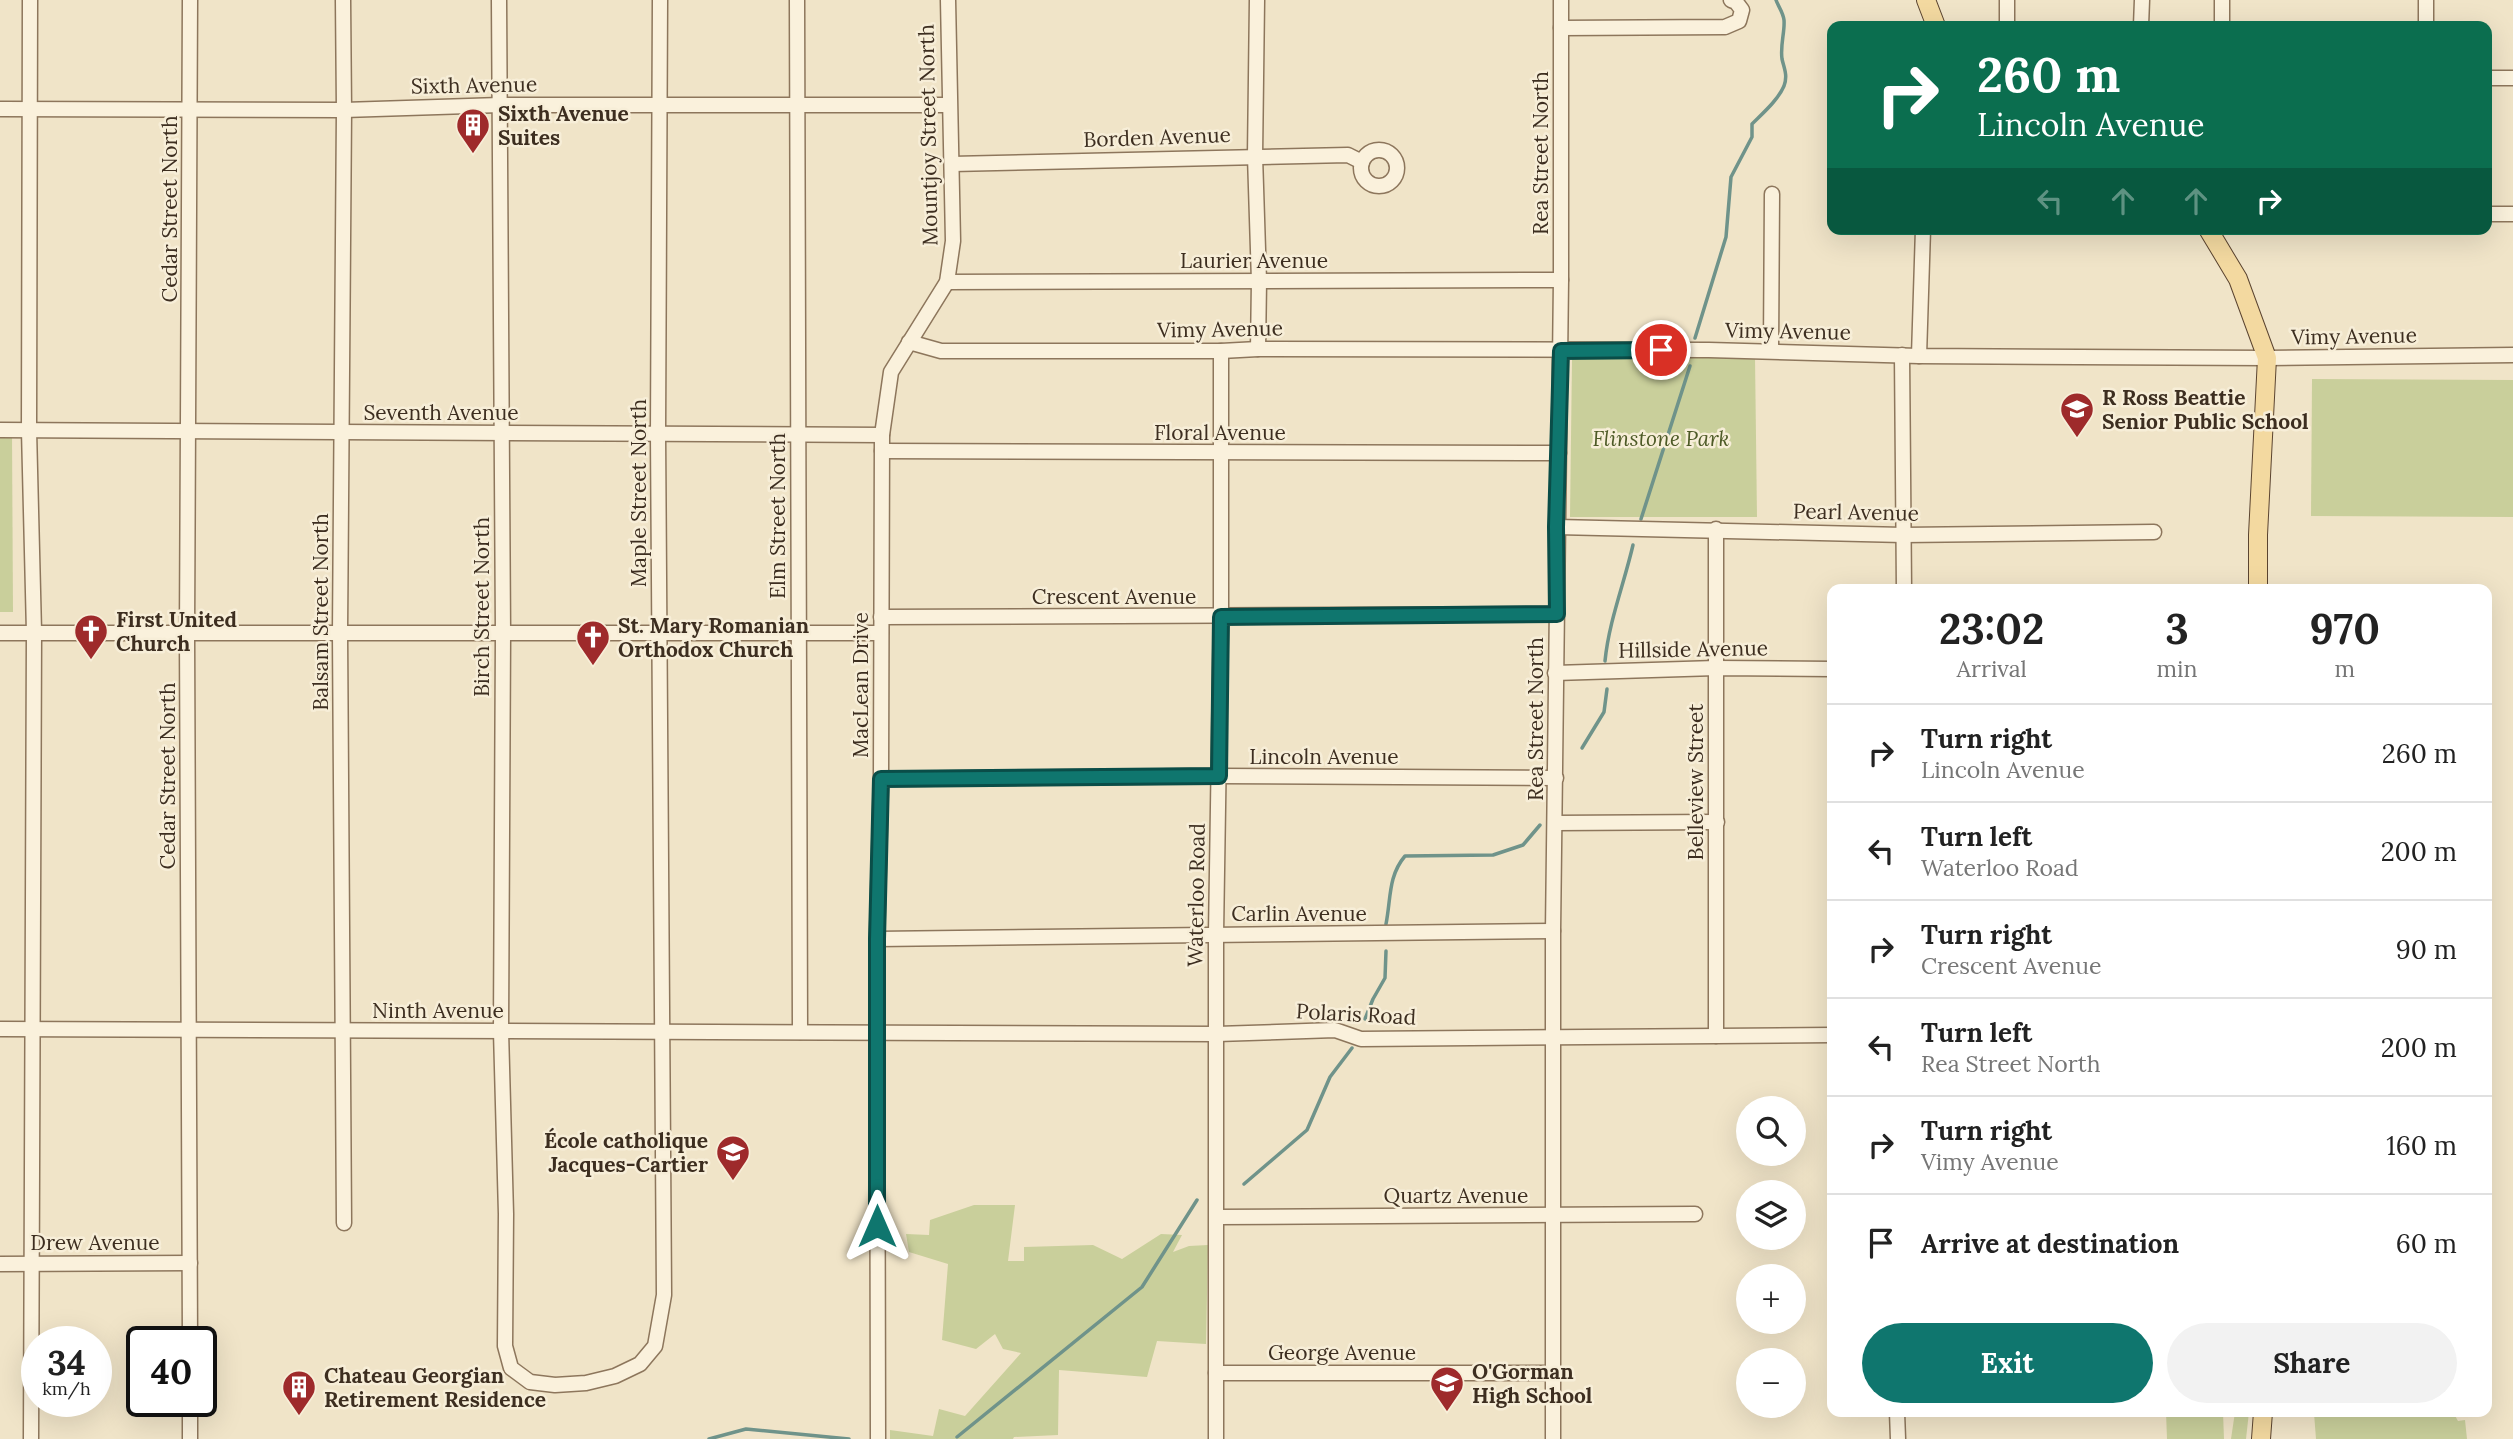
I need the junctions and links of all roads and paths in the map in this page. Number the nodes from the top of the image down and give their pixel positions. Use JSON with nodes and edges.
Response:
{"nodes":[{"id":1,"x":30,"y":0,"type":"edge"},
{"id":2,"x":190,"y":0,"type":"edge"},
{"id":3,"x":343,"y":0,"type":"edge"},
{"id":4,"x":499,"y":0,"type":"edge"},
{"id":5,"x":660,"y":0,"type":"edge"},
{"id":6,"x":797,"y":0,"type":"edge"},
{"id":7,"x":948,"y":0,"type":"edge"},
{"id":8,"x":1257,"y":0,"type":"edge"},
{"id":9,"x":1561,"y":0,"type":"edge"},
{"id":10,"x":1731,"y":0,"type":"edge"},
{"id":11,"x":1926,"y":0,"type":"edge"},
{"id":12,"x":2007,"y":0,"type":"edge"},
{"id":13,"x":2142,"y":0,"type":"edge"},
{"id":14,"x":2222,"y":0,"type":"edge"},
{"id":15,"x":2426,"y":0,"type":"edge"},
{"id":16,"x":1934,"y":21,"type":"edge"},
{"id":17,"x":2007,"y":21,"type":"edge"},
{"id":18,"x":2141,"y":21,"type":"edge"},
{"id":19,"x":2222,"y":21,"type":"edge"},
{"id":20,"x":2426,"y":21,"type":"edge"},
{"id":21,"x":1561,"y":29,"type":"junction"},
{"id":22,"x":2492,"y":78,"type":"edge"},
{"id":23,"x":2513,"y":78,"type":"edge"},
{"id":24,"x":500,"y":105,"type":"junction"},
{"id":25,"x":659,"y":105,"type":"junction"},
{"id":26,"x":797,"y":105,"type":"junction"},
{"id":27,"x":949,"y":105,"type":"junction"},
{"id":28,"x":0,"y":109,"type":"edge"},
{"id":29,"x":29,"y":110,"type":"junction"},
{"id":30,"x":191,"y":110,"type":"junction"},
{"id":31,"x":345,"y":110,"type":"junction"},
{"id":32,"x":1255,"y":156,"type":"junction"},
{"id":33,"x":1362,"y":162,"type":"dead end"},
{"id":34,"x":952,"y":164,"type":"junction"},
{"id":35,"x":1772,"y":194,"type":"dead end"},
{"id":36,"x":2492,"y":214,"type":"edge"},
{"id":37,"x":2513,"y":214,"type":"edge"},
{"id":38,"x":1923,"y":235,"type":"edge"},
{"id":39,"x":2212,"y":235,"type":"edge"},
{"id":40,"x":1561,"y":280,"type":"junction"},
{"id":41,"x":1259,"y":281,"type":"junction"},
{"id":42,"x":947,"y":282,"type":"junction"},
{"id":43,"x":909,"y":342,"type":"junction"},
{"id":44,"x":1258,"y":349,"type":"junction"},
{"id":45,"x":1771,"y":350,"type":"junction"},
{"id":46,"x":1561,"y":351,"type":"junction"},
{"id":47,"x":1221,"y":352,"type":"junction"},
{"id":48,"x":1902,"y":355,"type":"junction"},
{"id":49,"x":2513,"y":355,"type":"edge"},
{"id":50,"x":1919,"y":356,"type":"junction"},
{"id":51,"x":2267,"y":358,"type":"junction"},
{"id":52,"x":0,"y":430,"type":"edge"},
{"id":53,"x":29,"y":430,"type":"junction"},
{"id":54,"x":189,"y":432,"type":"junction"},
{"id":55,"x":501,"y":432,"type":"junction"},
{"id":56,"x":342,"y":433,"type":"junction"},
{"id":57,"x":658,"y":434,"type":"junction"},
{"id":58,"x":798,"y":435,"type":"junction"},
{"id":59,"x":882,"y":435,"type":"junction"},
{"id":60,"x":882,"y":451,"type":"junction"},
{"id":61,"x":1221,"y":453,"type":"junction"},
{"id":62,"x":1559,"y":453,"type":"junction"},
{"id":63,"x":1556,"y":527,"type":"junction"},
{"id":64,"x":1716,"y":529,"type":"junction"},
{"id":65,"x":2154,"y":532,"type":"dead end"},
{"id":66,"x":1903,"y":535,"type":"junction"},
{"id":67,"x":1904,"y":584,"type":"edge"},
{"id":68,"x":2258,"y":584,"type":"edge"},
{"id":69,"x":1557,"y":614,"type":"junction"},
{"id":70,"x":881,"y":617,"type":"junction"},
{"id":71,"x":1221,"y":617,"type":"junction"},
{"id":72,"x":34,"y":632,"type":"junction"},
{"id":73,"x":0,"y":633,"type":"edge"},
{"id":74,"x":799,"y":633,"type":"junction"},
{"id":75,"x":881,"y":633,"type":"junction"},
{"id":76,"x":187,"y":634,"type":"junction"},
{"id":77,"x":340,"y":634,"type":"junction"},
{"id":78,"x":503,"y":634,"type":"junction"},
{"id":79,"x":660,"y":634,"type":"junction"},
{"id":80,"x":1716,"y":668,"type":"junction"},
{"id":81,"x":1827,"y":669,"type":"edge"},
{"id":82,"x":1555,"y":673,"type":"junction"},
{"id":83,"x":1219,"y":776,"type":"junction"},
{"id":84,"x":1556,"y":778,"type":"junction"},
{"id":85,"x":881,"y":779,"type":"junction"},
{"id":86,"x":1717,"y":822,"type":"junction"},
{"id":87,"x":1556,"y":823,"type":"junction"},
{"id":88,"x":1553,"y":931,"type":"junction"},
{"id":89,"x":1216,"y":934,"type":"junction"},
{"id":90,"x":877,"y":939,"type":"junction"},
{"id":91,"x":0,"y":1029,"type":"edge"},
{"id":92,"x":34,"y":1029,"type":"junction"},
{"id":93,"x":190,"y":1029,"type":"junction"},
{"id":94,"x":343,"y":1030,"type":"junction"},
{"id":95,"x":501,"y":1031,"type":"junction"},
{"id":96,"x":662,"y":1032,"type":"junction"},
{"id":97,"x":800,"y":1032,"type":"junction"},
{"id":98,"x":877,"y":1033,"type":"junction"},
{"id":99,"x":1217,"y":1034,"type":"junction"},
{"id":100,"x":1827,"y":1035,"type":"edge"},
{"id":101,"x":1716,"y":1036,"type":"junction"},
{"id":102,"x":1553,"y":1037,"type":"junction"},
{"id":103,"x":663,"y":1196,"type":"joint"},
{"id":104,"x":1695,"y":1214,"type":"dead end"},
{"id":105,"x":1553,"y":1216,"type":"junction"},
{"id":106,"x":1217,"y":1217,"type":"junction"},
{"id":107,"x":344,"y":1223,"type":"dead end"},
{"id":108,"x":190,"y":1263,"type":"junction"},
{"id":109,"x":0,"y":1264,"type":"edge"},
{"id":110,"x":33,"y":1264,"type":"junction"},
{"id":111,"x":190,"y":1326,"type":"edge"},
{"id":112,"x":1216,"y":1373,"type":"junction"},
{"id":113,"x":1553,"y":1373,"type":"junction"},
{"id":114,"x":190,"y":1417,"type":"edge"},
{"id":115,"x":1897,"y":1417,"type":"edge"},
{"id":116,"x":2263,"y":1417,"type":"edge"},
{"id":117,"x":31,"y":1439,"type":"edge"},
{"id":118,"x":190,"y":1439,"type":"edge"},
{"id":119,"x":878,"y":1439,"type":"edge"},
{"id":120,"x":1216,"y":1439,"type":"edge"},
{"id":121,"x":1553,"y":1439,"type":"edge"},
{"id":122,"x":1898,"y":1439,"type":"edge"},
{"id":123,"x":2261,"y":1439,"type":"edge"}],
"edges":[{"from":1,"to":29,"type":"street"},
{"from":2,"to":30,"type":"street","name":"Cedar Street North"},
{"from":3,"to":31,"type":"street","name":"Balsam Street North"},
{"from":4,"to":24,"type":"street","name":"Birch Street North"},
{"from":5,"to":25,"type":"street","name":"Maple Street North"},
{"from":6,"to":26,"type":"street","name":"Elm Street North"},
{"from":7,"to":27,"type":"street","name":"Mountjoy Street North"},
{"from":8,"to":32,"type":"street"},
{"from":9,"to":21,"type":"street","name":"Rea Street North"},
{"from":10,"to":21,"type":"street"},
{"from":11,"to":16,"type":"main road"},
{"from":12,"to":17,"type":"street"},
{"from":13,"to":18,"type":"street"},
{"from":14,"to":19,"type":"street"},
{"from":15,"to":20,"type":"street"},
{"from":21,"to":40,"type":"street","name":"Rea Street North"},
{"from":22,"to":23,"type":"street"},
{"from":24,"to":25,"type":"street","name":"Sixth Avenue"},
{"from":24,"to":31,"type":"street","name":"Sixth Avenue"},
{"from":24,"to":55,"type":"street","name":"Birch Street North"},
{"from":25,"to":26,"type":"street","name":"Sixth Avenue"},
{"from":25,"to":57,"type":"street","name":"Maple Street North"},
{"from":26,"to":27,"type":"street","name":"Sixth Avenue"},
{"from":26,"to":58,"type":"street","name":"Elm Street North"},
{"from":27,"to":34,"type":"street","name":"Mountjoy Street North"},
{"from":28,"to":29,"type":"street","name":"Sixth Avenue"},
{"from":29,"to":30,"type":"street","name":"Sixth Avenue"},
{"from":29,"to":53,"type":"street"},
{"from":30,"to":31,"type":"street","name":"Sixth Avenue"},
{"from":30,"to":54,"type":"street","name":"Cedar Street North"},
{"from":31,"to":56,"type":"street","name":"Balsam Street North"},
{"from":32,"to":33,"type":"street","name":"Borden Avenue"},
{"from":32,"to":34,"type":"street","name":"Borden Avenue"},
{"from":32,"to":41,"type":"street"},
{"from":34,"to":42,"type":"street","name":"Mountjoy Street North"},
{"from":35,"to":45,"type":"street"},
{"from":36,"to":37,"type":"street"},
{"from":38,"to":50,"type":"street"},
{"from":39,"to":51,"type":"main road"},
{"from":40,"to":41,"type":"street","name":"Laurier Avenue"},
{"from":40,"to":46,"type":"street","name":"Rea Street North"},
{"from":41,"to":42,"type":"street","name":"Laurier Avenue"},
{"from":41,"to":44,"type":"street"},
{"from":42,"to":43,"type":"street","name":"Mountjoy Street North"},
{"from":43,"to":47,"type":"street","name":"Vimy Avenue"},
{"from":43,"to":59,"type":"street"},
{"from":44,"to":46,"type":"street","name":"Vimy Avenue"},
{"from":44,"to":47,"type":"street","name":"Vimy Avenue"},
{"from":45,"to":46,"type":"street","name":"Vimy Avenue"},
{"from":45,"to":48,"type":"street","name":"Vimy Avenue"},
{"from":46,"to":62,"type":"street","name":"Rea Street North"},
{"from":47,"to":61,"type":"street","name":"Waterloo Road"},
{"from":48,"to":50,"type":"street","name":"Vimy Avenue"},
{"from":48,"to":66,"type":"street"},
{"from":49,"to":51,"type":"street","name":"Vimy Avenue"},
{"from":50,"to":51,"type":"street","name":"Vimy Avenue"},
{"from":51,"to":68,"type":"main road"},
{"from":52,"to":53,"type":"street","name":"Seventh Avenue"},
{"from":53,"to":54,"type":"street","name":"Seventh Avenue"},
{"from":53,"to":72,"type":"street"},
{"from":54,"to":56,"type":"street","name":"Seventh Avenue"},
{"from":54,"to":76,"type":"street","name":"Cedar Street North"},
{"from":55,"to":56,"type":"street","name":"Seventh Avenue"},
{"from":55,"to":57,"type":"street","name":"Seventh Avenue"},
{"from":55,"to":78,"type":"street","name":"Birch Street North"},
{"from":56,"to":77,"type":"street","name":"Balsam Street North"},
{"from":57,"to":58,"type":"street","name":"Seventh Avenue"},
{"from":57,"to":79,"type":"street","name":"Maple Street North"},
{"from":58,"to":59,"type":"street","name":"Seventh Avenue"},
{"from":58,"to":74,"type":"street","name":"Elm Street North"},
{"from":59,"to":60,"type":"street","name":"MacLean Drive"},
{"from":60,"to":61,"type":"street","name":"Floral Avenue"},
{"from":60,"to":70,"type":"street","name":"MacLean Drive"},
{"from":61,"to":62,"type":"street","name":"Floral Avenue"},
{"from":61,"to":71,"type":"street","name":"Waterloo Road"},
{"from":62,"to":63,"type":"street","name":"Rea Street North"},
{"from":63,"to":64,"type":"street","name":"Pearl Avenue"},
{"from":63,"to":69,"type":"street","name":"Rea Street North"},
{"from":64,"to":66,"type":"street","name":"Pearl Avenue"},
{"from":64,"to":80,"type":"street","name":"Belleview Street"},
{"from":65,"to":66,"type":"street","name":"Pearl Avenue"},
{"from":66,"to":67,"type":"street"},
{"from":69,"to":71,"type":"street","name":"Crescent Avenue"},
{"from":69,"to":82,"type":"street","name":"Rea Street North"},
{"from":70,"to":71,"type":"street","name":"Crescent Avenue"},
{"from":70,"to":75,"type":"street","name":"MacLean Drive"},
{"from":71,"to":83,"type":"street","name":"Waterloo Road"},
{"from":72,"to":73,"type":"street"},
{"from":72,"to":76,"type":"street"},
{"from":72,"to":92,"type":"street"},
{"from":74,"to":75,"type":"street"},
{"from":74,"to":79,"type":"street"},
{"from":74,"to":97,"type":"street","name":"Elm Street North"},
{"from":75,"to":85,"type":"street","name":"MacLean Drive"},
{"from":76,"to":77,"type":"street"},
{"from":76,"to":93,"type":"street","name":"Cedar Street North"},
{"from":77,"to":78,"type":"street"},
{"from":77,"to":94,"type":"street","name":"Balsam Street North"},
{"from":78,"to":79,"type":"street"},
{"from":78,"to":95,"type":"street","name":"Birch Street North"},
{"from":79,"to":96,"type":"street","name":"Maple Street North"},
{"from":80,"to":81,"type":"street","name":"Hillside Avenue"},
{"from":80,"to":82,"type":"street","name":"Hillside Avenue"},
{"from":80,"to":86,"type":"street","name":"Belleview Street"},
{"from":82,"to":84,"type":"street","name":"Rea Street North"},
{"from":83,"to":84,"type":"street","name":"Lincoln Avenue"},
{"from":83,"to":85,"type":"street","name":"Lincoln Avenue"},
{"from":83,"to":89,"type":"street","name":"Waterloo Road"},
{"from":84,"to":87,"type":"street","name":"Rea Street North"},
{"from":85,"to":90,"type":"street","name":"MacLean Drive"},
{"from":86,"to":87,"type":"street"},
{"from":86,"to":101,"type":"street","name":"Belleview Street"},
{"from":87,"to":88,"type":"street","name":"Rea Street North"},
{"from":88,"to":89,"type":"street","name":"Carlin Avenue"},
{"from":88,"to":102,"type":"street","name":"Rea Street North"},
{"from":89,"to":90,"type":"street","name":"Carlin Avenue"},
{"from":89,"to":99,"type":"street","name":"Waterloo Road"},
{"from":90,"to":98,"type":"street","name":"MacLean Drive"},
{"from":91,"to":92,"type":"street","name":"Ninth Avenue"},
{"from":92,"to":93,"type":"street","name":"Ninth Avenue"},
{"from":92,"to":110,"type":"street"},
{"from":93,"to":94,"type":"street","name":"Ninth Avenue"},
{"from":93,"to":108,"type":"street","name":"Cedar Street North"},
{"from":94,"to":95,"type":"street","name":"Ninth Avenue"},
{"from":94,"to":107,"type":"street","name":"Balsam Street North"},
{"from":95,"to":96,"type":"street","name":"Ninth Avenue"},
{"from":95,"to":103,"type":"street","name":"Birch Street North"},
{"from":96,"to":97,"type":"street","name":"Ninth Avenue"},
{"from":96,"to":103,"type":"street","name":"Maple Street North"},
{"from":97,"to":98,"type":"street","name":"Ninth Avenue"},
{"from":98,"to":99,"type":"street","name":"Polaris Road"},
{"from":98,"to":119,"type":"street","name":"MacLean Drive"},
{"from":99,"to":102,"type":"street","name":"Polaris Road"},
{"from":99,"to":106,"type":"street","name":"Waterloo Road"},
{"from":100,"to":101,"type":"street","name":"Polaris Road"},
{"from":101,"to":102,"type":"street","name":"Polaris Road"},
{"from":102,"to":105,"type":"street","name":"Rea Street North"},
{"from":104,"to":105,"type":"street","name":"Quartz Avenue"},
{"from":105,"to":106,"type":"street","name":"Quartz Avenue"},
{"from":105,"to":113,"type":"street","name":"Rea Street North"},
{"from":106,"to":112,"type":"street","name":"Waterloo Road"},
{"from":108,"to":110,"type":"street","name":"Drew Avenue"},
{"from":108,"to":111,"type":"street","name":"Cedar Street North"},
{"from":109,"to":110,"type":"street","name":"Drew Avenue"},
{"from":110,"to":117,"type":"street"},
{"from":112,"to":113,"type":"street","name":"George Avenue"},
{"from":112,"to":120,"type":"street","name":"Waterloo Road"},
{"from":113,"to":121,"type":"street","name":"Rea Street North"},
{"from":114,"to":118,"type":"street"},
{"from":115,"to":122,"type":"street"},
{"from":116,"to":123,"type":"main road"}]}
